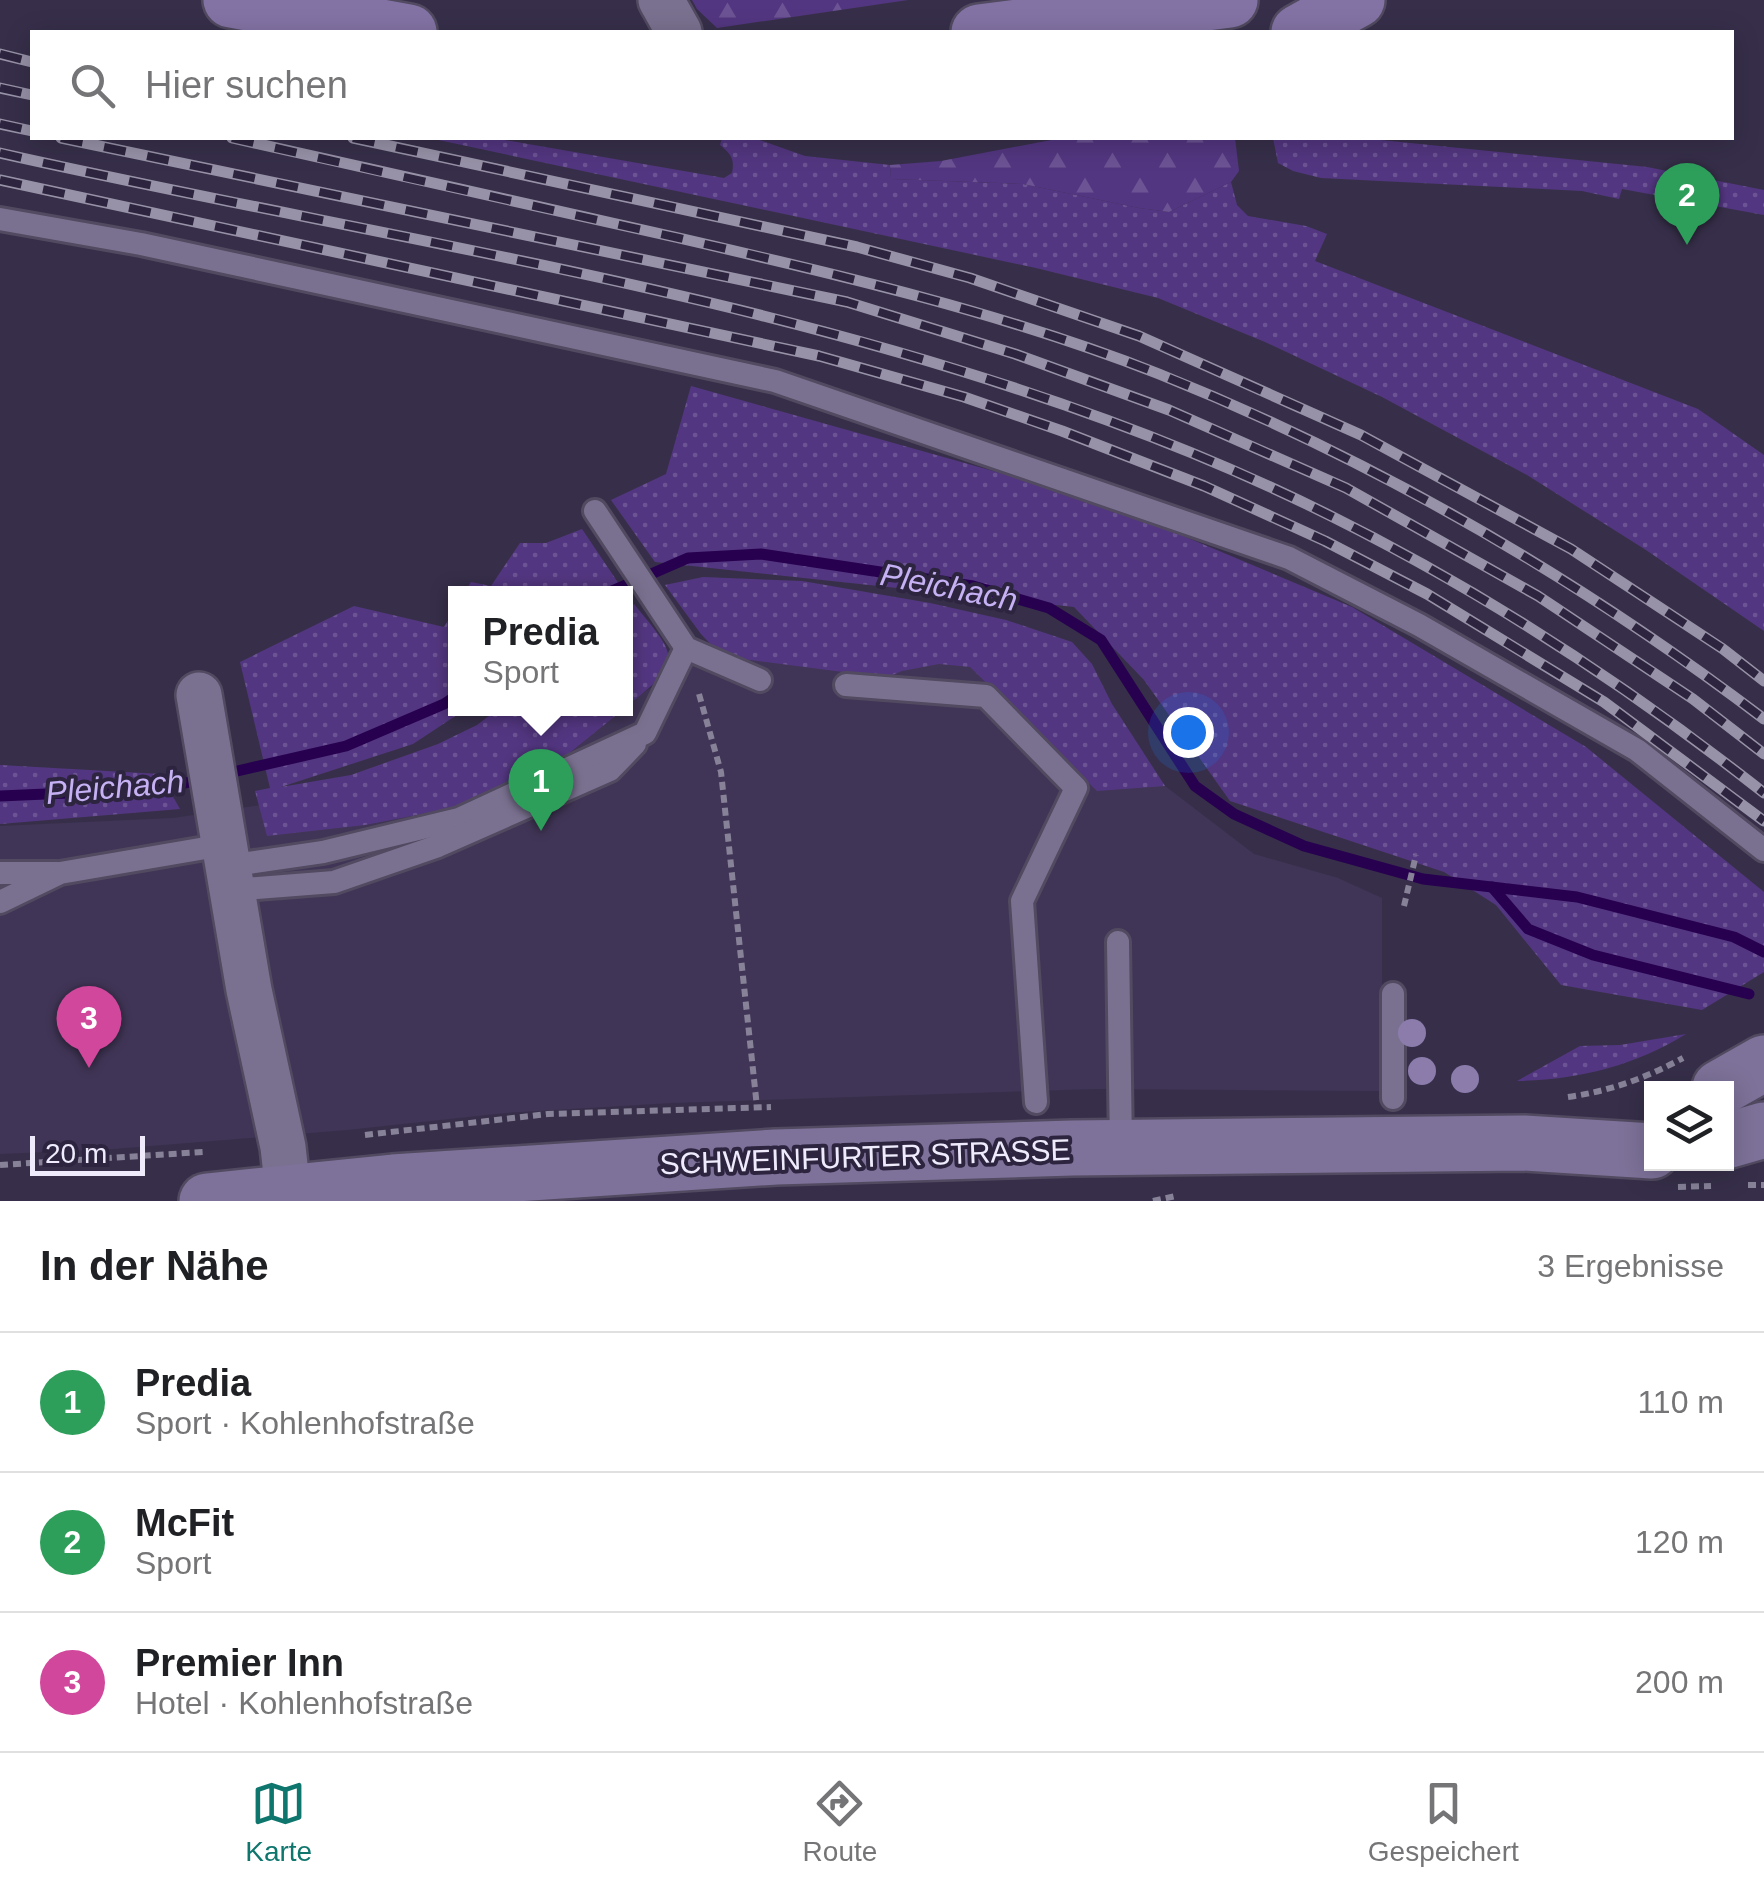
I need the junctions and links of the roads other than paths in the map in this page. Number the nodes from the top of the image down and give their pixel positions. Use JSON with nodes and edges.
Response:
{"nodes":[{"id":1,"x":231,"y":0,"type":"edge"},
{"id":2,"x":662,"y":0,"type":"edge"},
{"id":3,"x":1230,"y":0,"type":"edge"},
{"id":4,"x":1357,"y":0,"type":"edge"},
{"id":5,"x":398,"y":30,"type":"edge"},
{"id":6,"x":678,"y":30,"type":"edge"},
{"id":7,"x":995,"y":30,"type":"edge"},
{"id":8,"x":1303,"y":30,"type":"edge"},
{"id":9,"x":0,"y":219,"type":"edge"},
{"id":10,"x":595,"y":511,"type":"dead end"},
{"id":11,"x":686,"y":648,"type":"junction"},
{"id":12,"x":760,"y":680,"type":"dead end"},
{"id":13,"x":846,"y":685,"type":"dead end"},
{"id":14,"x":199,"y":696,"type":"dead end"},
{"id":15,"x":645,"y":733,"type":"junction"},
{"id":16,"x":1764,"y":850,"type":"edge"},
{"id":17,"x":227,"y":867,"type":"junction"},
{"id":18,"x":0,"y":873,"type":"edge"},
{"id":19,"x":60,"y":873,"type":"junction"},
{"id":20,"x":0,"y":902,"type":"edge"},
{"id":21,"x":1118,"y":942,"type":"dead end"},
{"id":22,"x":1393,"y":994,"type":"dead end"},
{"id":23,"x":1764,"y":1063,"type":"edge"},
{"id":24,"x":1709,"y":1069,"type":"edge"},
{"id":25,"x":1393,"y":1098,"type":"dead end"},
{"id":26,"x":1036,"y":1102,"type":"dead end"},
{"id":27,"x":1644,"y":1119,"type":"edge"},
{"id":28,"x":1764,"y":1130,"type":"edge"},
{"id":29,"x":1734,"y":1138,"type":"edge"},
{"id":30,"x":1524,"y":1143,"type":"junction"},
{"id":31,"x":1121,"y":1148,"type":"junction"},
{"id":32,"x":1644,"y":1151,"type":"edge"},
{"id":33,"x":207,"y":1176,"type":"edge"},
{"id":34,"x":289,"y":1196,"type":"edge"}],
"edges":[{"from":1,"to":5,"type":"main road"},
{"from":2,"to":6,"type":"street"},
{"from":3,"to":7,"type":"main road"},
{"from":4,"to":8,"type":"main road"},
{"from":9,"to":16,"type":"lane"},
{"from":10,"to":11,"type":"lane"},
{"from":11,"to":12,"type":"lane"},
{"from":11,"to":15,"type":"lane"},
{"from":13,"to":26,"type":"lane"},
{"from":14,"to":17,"type":"street"},
{"from":15,"to":17,"type":"lane"},
{"from":15,"to":17,"type":"lane"},
{"from":17,"to":19,"type":"lane"},
{"from":17,"to":34,"type":"street"},
{"from":18,"to":19,"type":"lane"},
{"from":19,"to":20,"type":"lane"},
{"from":21,"to":31,"type":"lane"},
{"from":22,"to":25,"type":"lane"},
{"from":23,"to":24,"type":"main road"},
{"from":27,"to":30,"type":"main road","name":"SCHWEINFURTER STRASSE"},
{"from":28,"to":29,"type":"main road"},
{"from":30,"to":31,"type":"main road","name":"SCHWEINFURTER STRASSE"},
{"from":30,"to":32,"type":"main road","name":"SCHWEINFURTER STRASSE"},
{"from":31,"to":34,"type":"main road","name":"SCHWEINFURTER STRASSE"},
{"from":33,"to":34,"type":"main road","name":"SCHWEINFURTER STRASSE"}]}
